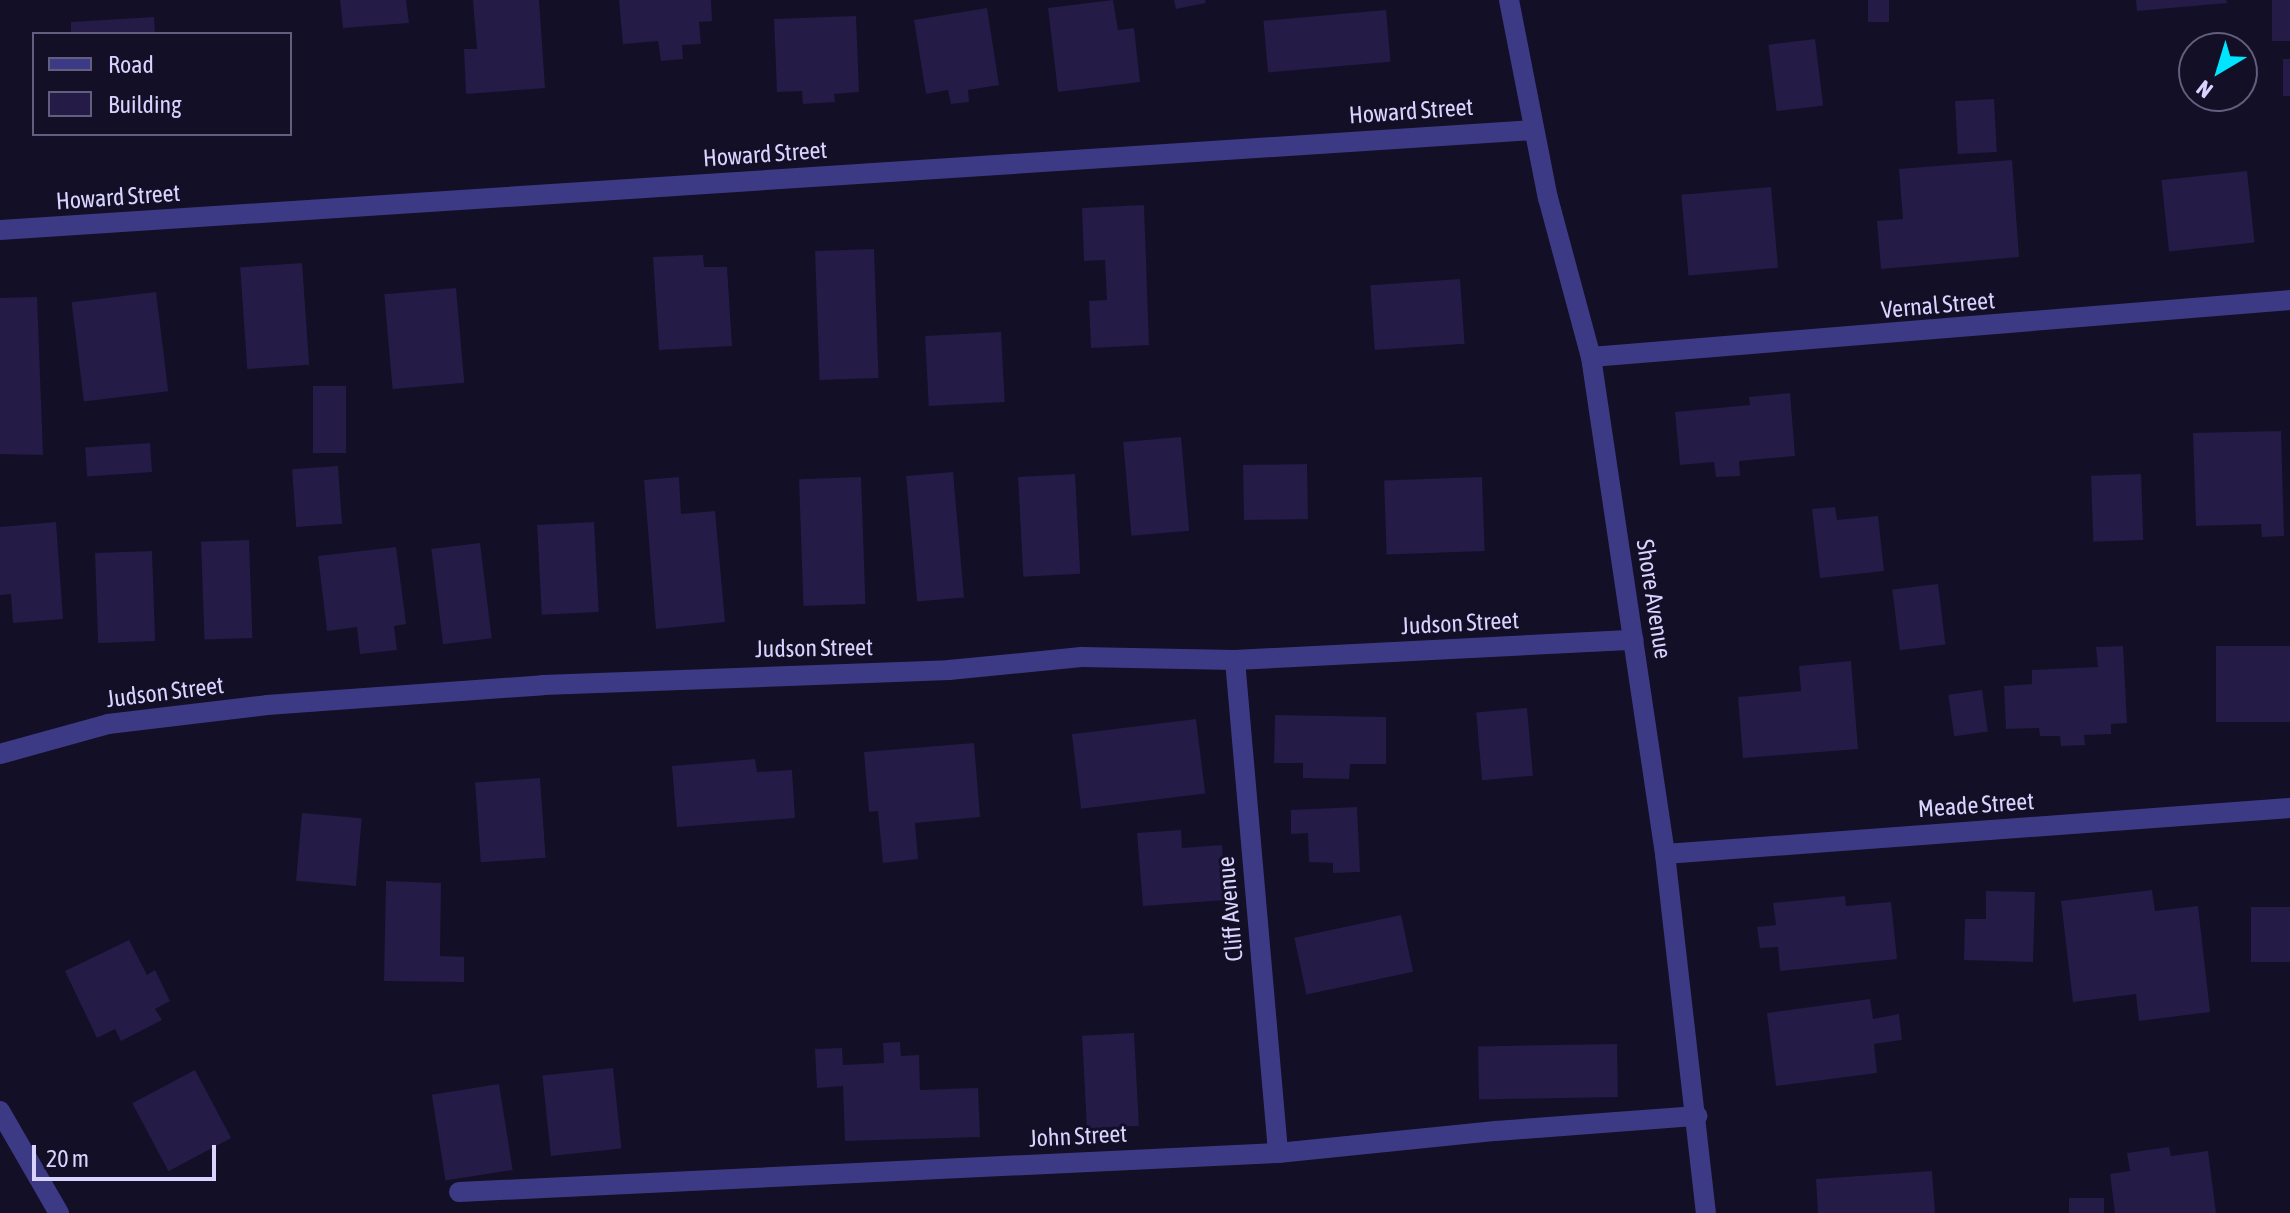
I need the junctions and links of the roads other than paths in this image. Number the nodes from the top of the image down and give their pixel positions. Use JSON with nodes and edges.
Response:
{"nodes":[{"id":1,"x":1509,"y":0,"type":"edge"},
{"id":2,"x":1532,"y":130,"type":"junction"},
{"id":3,"x":0,"y":230,"type":"edge"},
{"id":4,"x":2290,"y":300,"type":"edge"},
{"id":5,"x":1591,"y":357,"type":"junction"},
{"id":6,"x":1633,"y":640,"type":"junction"},
{"id":7,"x":1235,"y":660,"type":"junction"},
{"id":8,"x":0,"y":754,"type":"edge"},
{"id":9,"x":2290,"y":808,"type":"edge"},
{"id":10,"x":1665,"y":854,"type":"junction"},
{"id":11,"x":0,"y":1111,"type":"edge"},
{"id":12,"x":1697,"y":1116,"type":"junction"},
{"id":13,"x":1278,"y":1153,"type":"junction"},
{"id":14,"x":459,"y":1192,"type":"dead end"},
{"id":15,"x":59,"y":1213,"type":"edge"},
{"id":16,"x":1706,"y":1213,"type":"edge"}],
"edges":[{"from":1,"to":2,"type":"street","name":"Shore Avenue"},
{"from":2,"to":3,"type":"street","name":"Howard Street"},
{"from":2,"to":5,"type":"street","name":"Shore Avenue"},
{"from":4,"to":5,"type":"street","name":"Vernal Street"},
{"from":5,"to":6,"type":"street","name":"Shore Avenue"},
{"from":6,"to":7,"type":"street","name":"Judson Street"},
{"from":6,"to":10,"type":"street","name":"Shore Avenue"},
{"from":7,"to":8,"type":"street","name":"Judson Street"},
{"from":7,"to":13,"type":"street","name":"Cliff Avenue"},
{"from":9,"to":10,"type":"street","name":"Meade Street"},
{"from":10,"to":12,"type":"street","name":"Shore Avenue"},
{"from":11,"to":15,"type":"street"},
{"from":12,"to":13,"type":"street","name":"John Street"},
{"from":12,"to":16,"type":"street","name":"Shore Avenue"},
{"from":13,"to":14,"type":"street","name":"John Street"}]}
